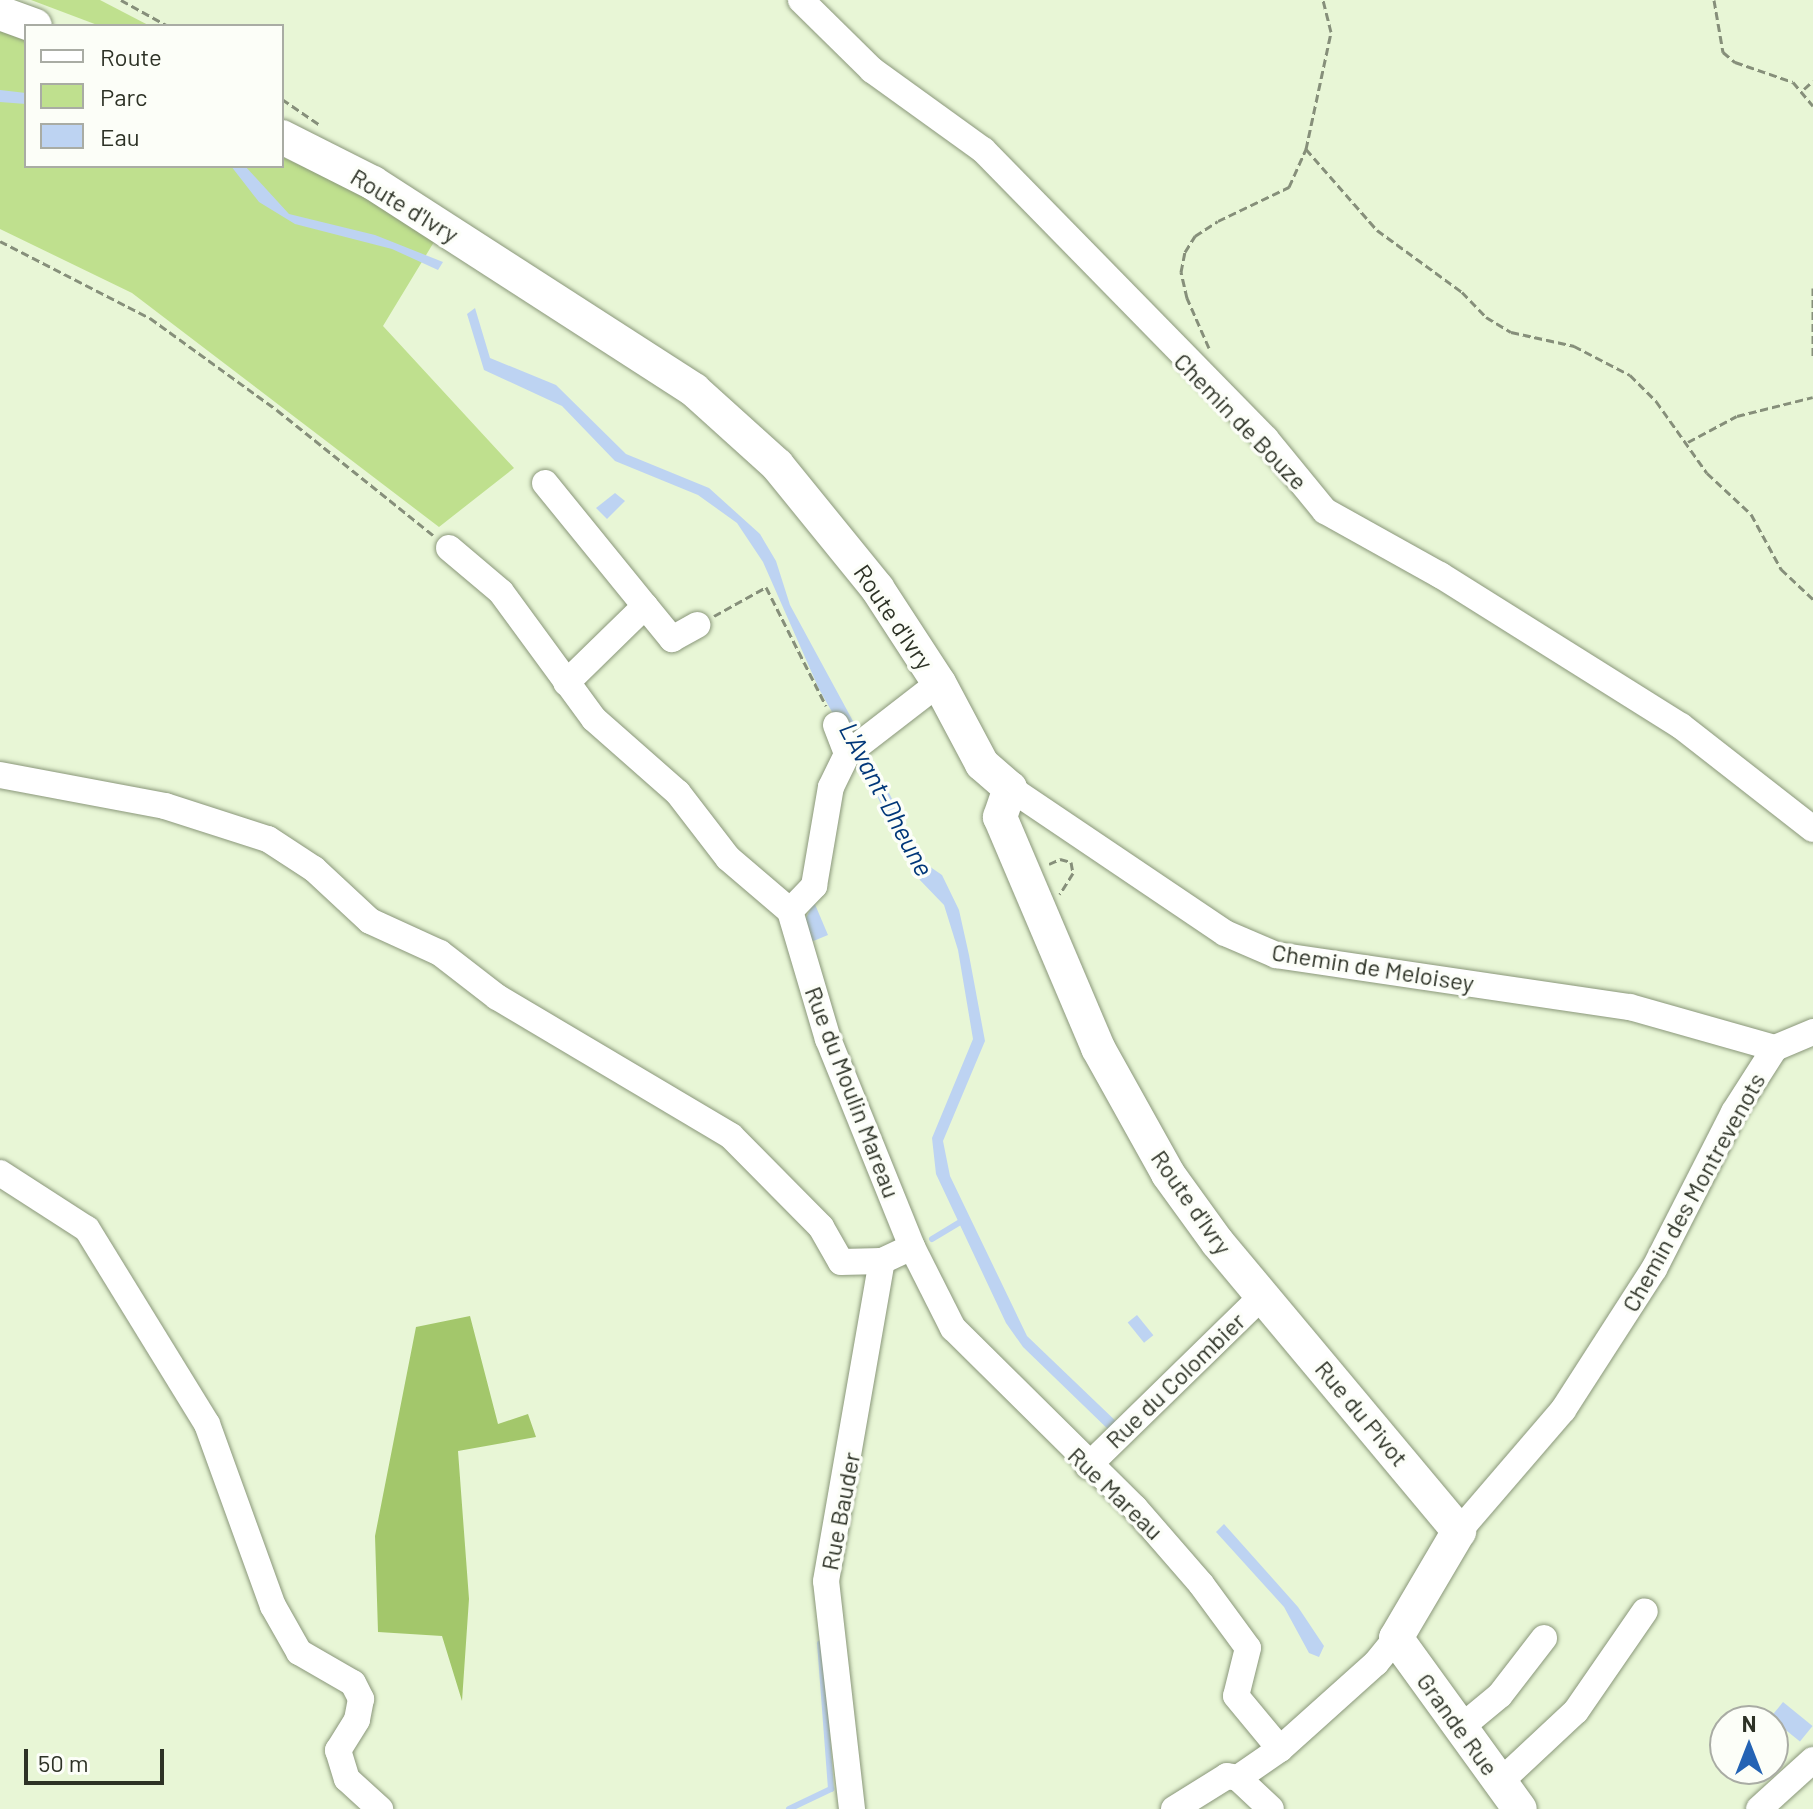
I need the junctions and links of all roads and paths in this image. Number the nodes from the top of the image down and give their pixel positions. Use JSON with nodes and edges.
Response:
{"nodes":[{"id":1,"x":121,"y":0,"type":"edge"},
{"id":2,"x":801,"y":0,"type":"edge"},
{"id":3,"x":1323,"y":0,"type":"edge"},
{"id":4,"x":1714,"y":0,"type":"edge"},
{"id":5,"x":0,"y":13,"type":"edge"},
{"id":6,"x":30,"y":24,"type":"edge"},
{"id":7,"x":164,"y":24,"type":"edge"},
{"id":8,"x":1813,"y":81,"type":"edge"},
{"id":9,"x":1804,"y":89,"type":"junction"},
{"id":10,"x":1813,"y":106,"type":"edge"},
{"id":11,"x":284,"y":138,"type":"edge"},
{"id":12,"x":1306,"y":149,"type":"junction"},
{"id":13,"x":0,"y":241,"type":"edge"},
{"id":14,"x":1813,"y":288,"type":"edge"},
{"id":15,"x":1211,"y":351,"type":"dead end"},
{"id":16,"x":1813,"y":359,"type":"edge"},
{"id":17,"x":1813,"y":397,"type":"edge"},
{"id":18,"x":1688,"y":442,"type":"junction"},
{"id":19,"x":545,"y":483,"type":"dead end"},
{"id":20,"x":449,"y":548,"type":"joint"},
{"id":21,"x":1813,"y":599,"type":"edge"},
{"id":22,"x":645,"y":606,"type":"junction"},
{"id":23,"x":697,"y":625,"type":"joint"},
{"id":24,"x":566,"y":683,"type":"junction"},
{"id":25,"x":939,"y":683,"type":"junction"},
{"id":26,"x":836,"y":725,"type":"joint"},
{"id":27,"x":855,"y":747,"type":"junction"},
{"id":28,"x":0,"y":775,"type":"edge"},
{"id":29,"x":1010,"y":788,"type":"junction"},
{"id":30,"x":1813,"y":829,"type":"edge"},
{"id":31,"x":790,"y":911,"type":"junction"},
{"id":32,"x":1813,"y":1032,"type":"edge"},
{"id":33,"x":1775,"y":1048,"type":"junction"},
{"id":34,"x":0,"y":1173,"type":"edge"},
{"id":35,"x":912,"y":1247,"type":"junction"},
{"id":36,"x":882,"y":1261,"type":"junction"},
{"id":37,"x":1263,"y":1295,"type":"junction"},
{"id":38,"x":1088,"y":1466,"type":"junction"},
{"id":39,"x":1459,"y":1531,"type":"junction"},
{"id":40,"x":1645,"y":1611,"type":"dead end"},
{"id":41,"x":1396,"y":1638,"type":"junction"},
{"id":42,"x":1544,"y":1638,"type":"dead end"},
{"id":43,"x":1459,"y":1729,"type":"junction"},
{"id":44,"x":1280,"y":1749,"type":"junction"},
{"id":45,"x":1813,"y":1760,"type":"edge"},
{"id":46,"x":1238,"y":1778,"type":"junction"},
{"id":47,"x":1500,"y":1782,"type":"junction"},
{"id":48,"x":380,"y":1809,"type":"edge"},
{"id":49,"x":852,"y":1809,"type":"edge"},
{"id":50,"x":1174,"y":1809,"type":"edge"},
{"id":51,"x":1271,"y":1809,"type":"edge"},
{"id":52,"x":1520,"y":1809,"type":"edge"},
{"id":53,"x":1759,"y":1809,"type":"edge"}],
"edges":[{"from":1,"to":7,"type":"path"},
{"from":2,"to":30,"type":"street","name":"Chemin de Bouze"},
{"from":3,"to":12,"type":"path"},
{"from":4,"to":9,"type":"path"},
{"from":5,"to":6,"type":"main road"},
{"from":8,"to":9,"type":"path"},
{"from":9,"to":10,"type":"path"},
{"from":11,"to":25,"type":"main road","name":"Route d'Ivry"},
{"from":12,"to":15,"type":"path"},
{"from":12,"to":18,"type":"path"},
{"from":13,"to":20,"type":"path"},
{"from":14,"to":16,"type":"path"},
{"from":17,"to":18,"type":"path"},
{"from":18,"to":21,"type":"path"},
{"from":19,"to":22,"type":"street"},
{"from":20,"to":24,"type":"street"},
{"from":22,"to":23,"type":"street"},
{"from":22,"to":24,"type":"street"},
{"from":23,"to":26,"type":"path"},
{"from":24,"to":31,"type":"street"},
{"from":25,"to":27,"type":"street"},
{"from":25,"to":29,"type":"main road","name":"Route d'Ivry"},
{"from":26,"to":27,"type":"street"},
{"from":27,"to":31,"type":"street"},
{"from":28,"to":36,"type":"street"},
{"from":29,"to":33,"type":"street","name":"Chemin de Meloisey"},
{"from":29,"to":37,"type":"main road","name":"Route d'Ivry"},
{"from":31,"to":35,"type":"street","name":"Rue du Moulin Mareau"},
{"from":32,"to":33,"type":"street","name":"Chemin des Montrevenots"},
{"from":33,"to":39,"type":"street","name":"Chemin des Montrevenots"},
{"from":34,"to":48,"type":"street"},
{"from":35,"to":36,"type":"street"},
{"from":35,"to":38,"type":"street","name":"Rue Mareau"},
{"from":36,"to":49,"type":"street","name":"Rue Bauder"},
{"from":37,"to":38,"type":"street","name":"Rue du Colombier"},
{"from":37,"to":39,"type":"main road","name":"Rue du Pivot"},
{"from":38,"to":44,"type":"street","name":"Rue Mareau"},
{"from":39,"to":41,"type":"main road"},
{"from":40,"to":47,"type":"street"},
{"from":41,"to":43,"type":"main road","name":"Grande Rue"},
{"from":41,"to":44,"type":"street"},
{"from":42,"to":43,"type":"street"},
{"from":43,"to":47,"type":"main road","name":"Grande Rue"},
{"from":44,"to":46,"type":"street"},
{"from":45,"to":53,"type":"street"},
{"from":46,"to":50,"type":"street"},
{"from":46,"to":51,"type":"street"},
{"from":47,"to":52,"type":"main road","name":"Grande Rue"}]}
